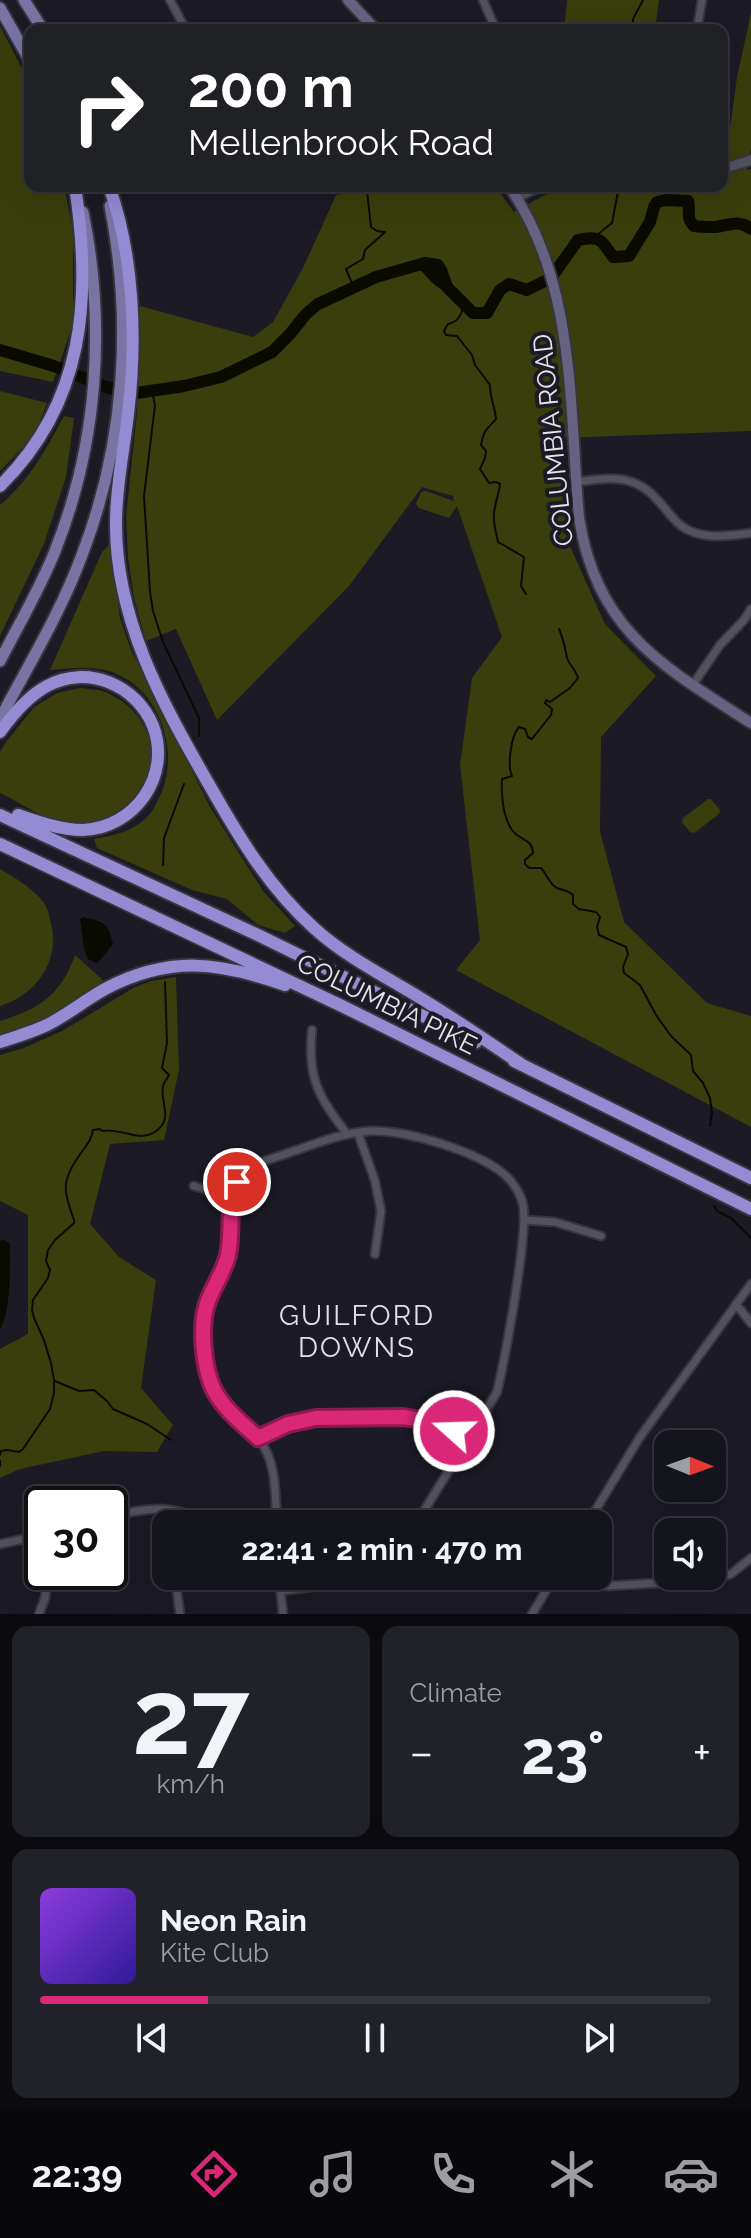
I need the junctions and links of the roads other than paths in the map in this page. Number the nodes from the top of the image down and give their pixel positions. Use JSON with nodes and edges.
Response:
{"nodes":[{"id":1,"x":24,"y":0,"type":"edge"},
{"id":2,"x":170,"y":0,"type":"edge"},
{"id":3,"x":348,"y":0,"type":"edge"},
{"id":4,"x":483,"y":0,"type":"edge"},
{"id":5,"x":702,"y":0,"type":"edge"},
{"id":6,"x":0,"y":8,"type":"edge"},
{"id":7,"x":39,"y":24,"type":"edge"},
{"id":8,"x":183,"y":24,"type":"edge"},
{"id":9,"x":370,"y":24,"type":"edge"},
{"id":10,"x":493,"y":24,"type":"edge"},
{"id":11,"x":698,"y":24,"type":"edge"},
{"id":12,"x":24,"y":50,"type":"edge"},
{"id":13,"x":751,"y":160,"type":"edge"},
{"id":14,"x":728,"y":167,"type":"edge"},
{"id":15,"x":77,"y":192,"type":"edge"},
{"id":16,"x":78,"y":192,"type":"edge"},
{"id":17,"x":108,"y":192,"type":"edge"},
{"id":18,"x":110,"y":192,"type":"edge"},
{"id":19,"x":513,"y":192,"type":"edge"},
{"id":20,"x":527,"y":192,"type":"edge"},
{"id":21,"x":517,"y":197,"type":"junction"},
{"id":22,"x":127,"y":367,"type":"junction"},
{"id":23,"x":124,"y":413,"type":"junction"},
{"id":24,"x":576,"y":482,"type":"junction"},
{"id":25,"x":0,"y":486,"type":"edge"},
{"id":26,"x":751,"y":533,"type":"edge"},
{"id":27,"x":751,"y":609,"type":"edge"},
{"id":28,"x":0,"y":661,"type":"edge"},
{"id":29,"x":692,"y":686,"type":"junction"},
{"id":30,"x":0,"y":719,"type":"edge"},
{"id":31,"x":751,"y":723,"type":"edge"},
{"id":32,"x":0,"y":732,"type":"edge"},
{"id":33,"x":0,"y":812,"type":"edge"},
{"id":34,"x":0,"y":844,"type":"edge"},
{"id":35,"x":342,"y":1006,"type":"junction"},
{"id":36,"x":312,"y":1030,"type":"dead end"},
{"id":37,"x":0,"y":1042,"type":"edge"},
{"id":38,"x":521,"y":1064,"type":"junction"},
{"id":39,"x":358,"y":1133,"type":"junction"},
{"id":40,"x":347,"y":1134,"type":"junction"},
{"id":41,"x":751,"y":1178,"type":"edge"},
{"id":42,"x":194,"y":1186,"type":"dead end"},
{"id":43,"x":232,"y":1197,"type":"junction"},
{"id":44,"x":749,"y":1209,"type":"edge"},
{"id":45,"x":525,"y":1220,"type":"junction"},
{"id":46,"x":601,"y":1236,"type":"dead end"},
{"id":47,"x":375,"y":1254,"type":"dead end"},
{"id":48,"x":751,"y":1284,"type":"edge"},
{"id":49,"x":736,"y":1304,"type":"junction"},
{"id":50,"x":751,"y":1323,"type":"edge"},
{"id":51,"x":258,"y":1438,"type":"junction"},
{"id":52,"x":468,"y":1439,"type":"junction"},
{"id":53,"x":166,"y":1510,"type":"edge"},
{"id":54,"x":276,"y":1510,"type":"edge"},
{"id":55,"x":425,"y":1510,"type":"edge"},
{"id":56,"x":596,"y":1510,"type":"edge"},
{"id":57,"x":128,"y":1513,"type":"edge"},
{"id":58,"x":24,"y":1539,"type":"edge"},
{"id":59,"x":0,"y":1544,"type":"edge"},
{"id":60,"x":751,"y":1558,"type":"edge"},
{"id":61,"x":612,"y":1586,"type":"edge"},
{"id":62,"x":46,"y":1590,"type":"edge"},
{"id":63,"x":177,"y":1590,"type":"edge"},
{"id":64,"x":288,"y":1590,"type":"edge"},
{"id":65,"x":547,"y":1590,"type":"edge"},
{"id":66,"x":280,"y":1591,"type":"joint"},
{"id":67,"x":39,"y":1614,"type":"edge"},
{"id":68,"x":180,"y":1614,"type":"edge"},
{"id":69,"x":283,"y":1614,"type":"edge"},
{"id":70,"x":532,"y":1614,"type":"edge"}],
"edges":[{"from":1,"to":7,"type":"main road"},
{"from":2,"to":8,"type":"street"},
{"from":3,"to":9,"type":"main road"},
{"from":4,"to":10,"type":"street"},
{"from":5,"to":11,"type":"street"},
{"from":6,"to":12,"type":"main road"},
{"from":13,"to":14,"type":"street"},
{"from":15,"to":25,"type":"highway"},
{"from":16,"to":28,"type":"main road"},
{"from":17,"to":22,"type":"main road"},
{"from":18,"to":22,"type":"highway"},
{"from":19,"to":21,"type":"main road","name":"COLUMBIA ROAD"},
{"from":20,"to":21,"type":"street"},
{"from":21,"to":24,"type":"main road","name":"COLUMBIA ROAD"},
{"from":22,"to":23,"type":"highway"},
{"from":23,"to":30,"type":"main road"},
{"from":23,"to":38,"type":"highway"},
{"from":24,"to":26,"type":"street"},
{"from":24,"to":29,"type":"main road","name":"COLUMBIA ROAD"},
{"from":27,"to":29,"type":"street"},
{"from":29,"to":31,"type":"main road","name":"COLUMBIA ROAD"},
{"from":32,"to":33,"type":"highway"},
{"from":33,"to":38,"type":"highway","name":"COLUMBIA PIKE"},
{"from":34,"to":35,"type":"highway","name":"COLUMBIA PIKE"},
{"from":35,"to":37,"type":"highway"},
{"from":35,"to":44,"type":"highway","name":"COLUMBIA PIKE"},
{"from":36,"to":40,"type":"street"},
{"from":38,"to":41,"type":"highway","name":"COLUMBIA PIKE"},
{"from":39,"to":40,"type":"street"},
{"from":39,"to":45,"type":"street"},
{"from":39,"to":47,"type":"street"},
{"from":40,"to":43,"type":"street"},
{"from":42,"to":43,"type":"street"},
{"from":43,"to":51,"type":"street"},
{"from":45,"to":46,"type":"street"},
{"from":45,"to":52,"type":"street"},
{"from":48,"to":49,"type":"street"},
{"from":49,"to":50,"type":"street"},
{"from":49,"to":56,"type":"street"},
{"from":51,"to":52,"type":"street"},
{"from":51,"to":54,"type":"street"},
{"from":52,"to":55,"type":"street"},
{"from":53,"to":57,"type":"street"},
{"from":58,"to":59,"type":"street"},
{"from":60,"to":61,"type":"street"},
{"from":62,"to":67,"type":"street"},
{"from":63,"to":68,"type":"street"},
{"from":64,"to":66,"type":"street"},
{"from":65,"to":70,"type":"street"},
{"from":66,"to":69,"type":"street"}]}
